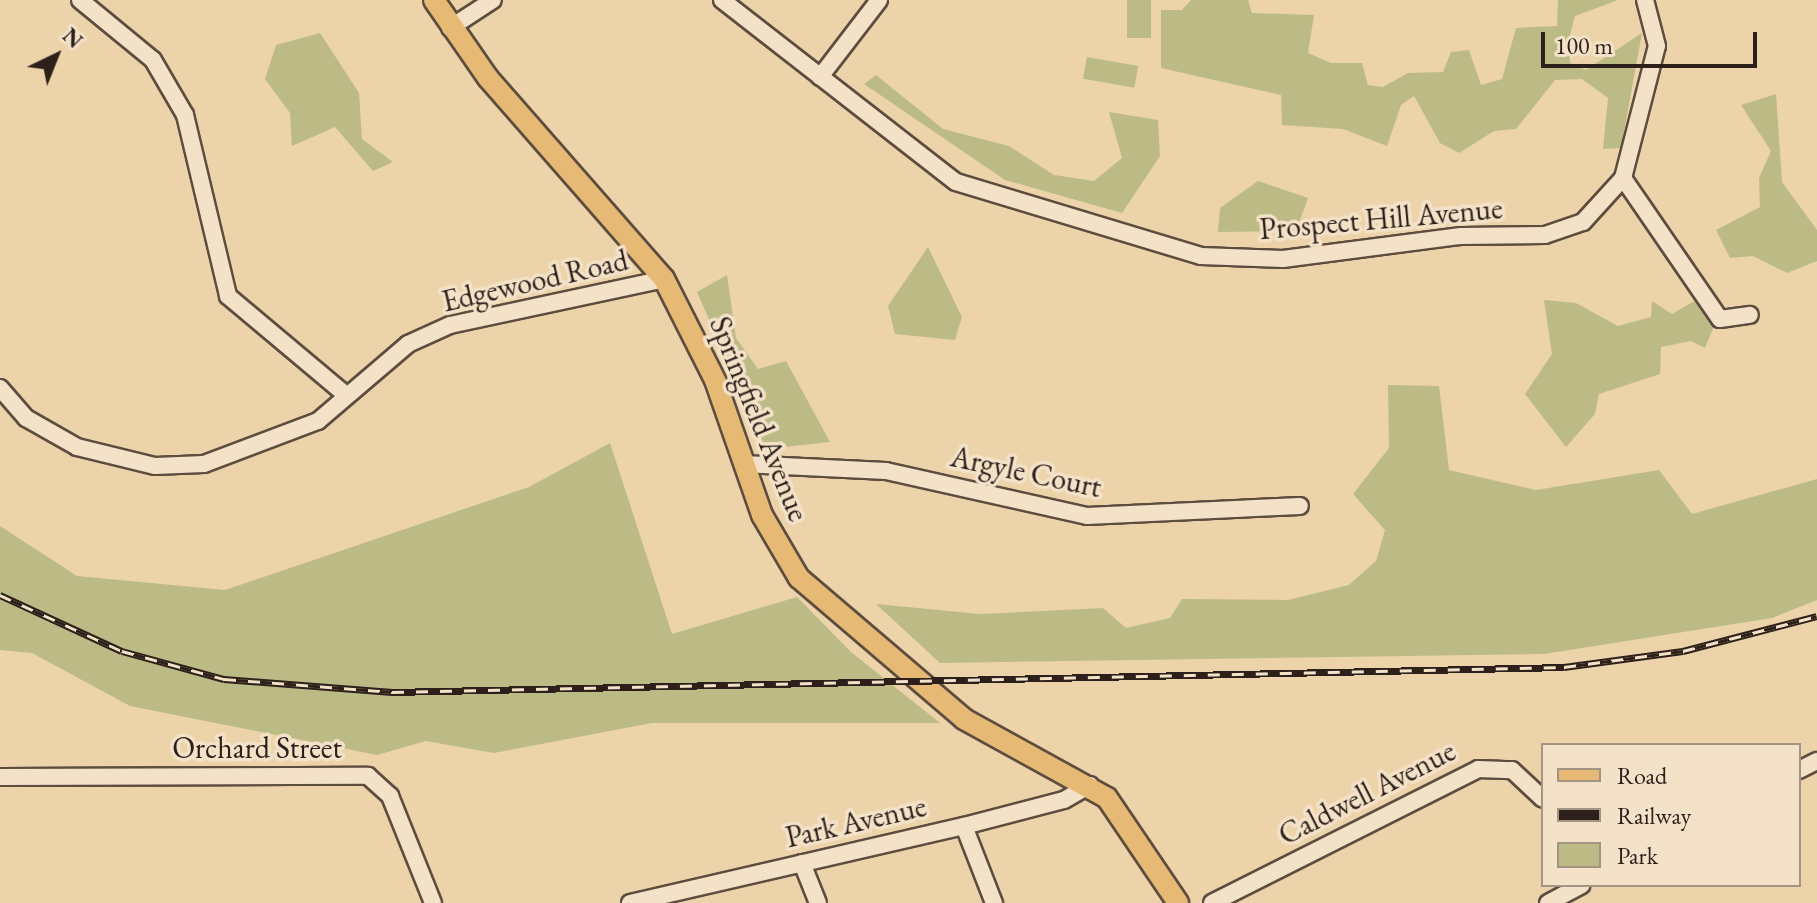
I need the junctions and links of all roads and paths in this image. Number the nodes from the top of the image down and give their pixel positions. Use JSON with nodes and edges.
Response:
{"nodes":[{"id":1,"x":80,"y":0,"type":"edge"},
{"id":2,"x":434,"y":0,"type":"edge"},
{"id":3,"x":493,"y":0,"type":"edge"},
{"id":4,"x":722,"y":0,"type":"edge"},
{"id":5,"x":879,"y":0,"type":"edge"},
{"id":6,"x":1645,"y":0,"type":"edge"},
{"id":7,"x":450,"y":28,"type":"junction"},
{"id":8,"x":820,"y":77,"type":"junction"},
{"id":9,"x":1623,"y":178,"type":"junction"},
{"id":10,"x":664,"y":279,"type":"junction"},
{"id":11,"x":1750,"y":315,"type":"dead end"},
{"id":12,"x":0,"y":388,"type":"edge"},
{"id":13,"x":346,"y":395,"type":"junction"},
{"id":14,"x":743,"y":464,"type":"junction"},
{"id":15,"x":1300,"y":506,"type":"dead end"},
{"id":16,"x":0,"y":777,"type":"edge"},
{"id":17,"x":1090,"y":785,"type":"junction"},
{"id":18,"x":1541,"y":797,"type":"edge"},
{"id":19,"x":964,"y":826,"type":"junction"},
{"id":20,"x":802,"y":863,"type":"junction"},
{"id":21,"x":1578,"y":887,"type":"edge"},
{"id":22,"x":641,"y":902,"type":"edge"},
{"id":23,"x":433,"y":903,"type":"edge"},
{"id":24,"x":818,"y":903,"type":"edge"},
{"id":25,"x":994,"y":903,"type":"edge"},
{"id":26,"x":1178,"y":903,"type":"edge"},
{"id":27,"x":1212,"y":903,"type":"edge"},
{"id":28,"x":1548,"y":903,"type":"edge"}],
"edges":[{"from":1,"to":13,"type":"street"},
{"from":2,"to":7,"type":"main road","name":"Springfield Avenue"},
{"from":3,"to":7,"type":"street"},
{"from":4,"to":8,"type":"street","name":"Prospect Hill Avenue"},
{"from":5,"to":8,"type":"street"},
{"from":6,"to":9,"type":"street","name":"Prospect Hill Avenue"},
{"from":7,"to":10,"type":"main road","name":"Springfield Avenue"},
{"from":8,"to":9,"type":"street","name":"Prospect Hill Avenue"},
{"from":9,"to":11,"type":"street"},
{"from":10,"to":13,"type":"street","name":"Edgewood Road"},
{"from":10,"to":14,"type":"main road","name":"Springfield Avenue"},
{"from":12,"to":13,"type":"street","name":"Edgewood Road"},
{"from":14,"to":15,"type":"street","name":"Argyle Court"},
{"from":14,"to":17,"type":"main road","name":"Springfield Avenue"},
{"from":16,"to":23,"type":"street","name":"Orchard Street"},
{"from":17,"to":19,"type":"street","name":"Park Avenue"},
{"from":17,"to":26,"type":"main road","name":"Springfield Avenue"},
{"from":18,"to":27,"type":"street","name":"Caldwell Avenue"},
{"from":19,"to":20,"type":"street","name":"Park Avenue"},
{"from":19,"to":25,"type":"street"},
{"from":20,"to":22,"type":"street","name":"Park Avenue"},
{"from":20,"to":24,"type":"street"},
{"from":21,"to":28,"type":"street"}]}
